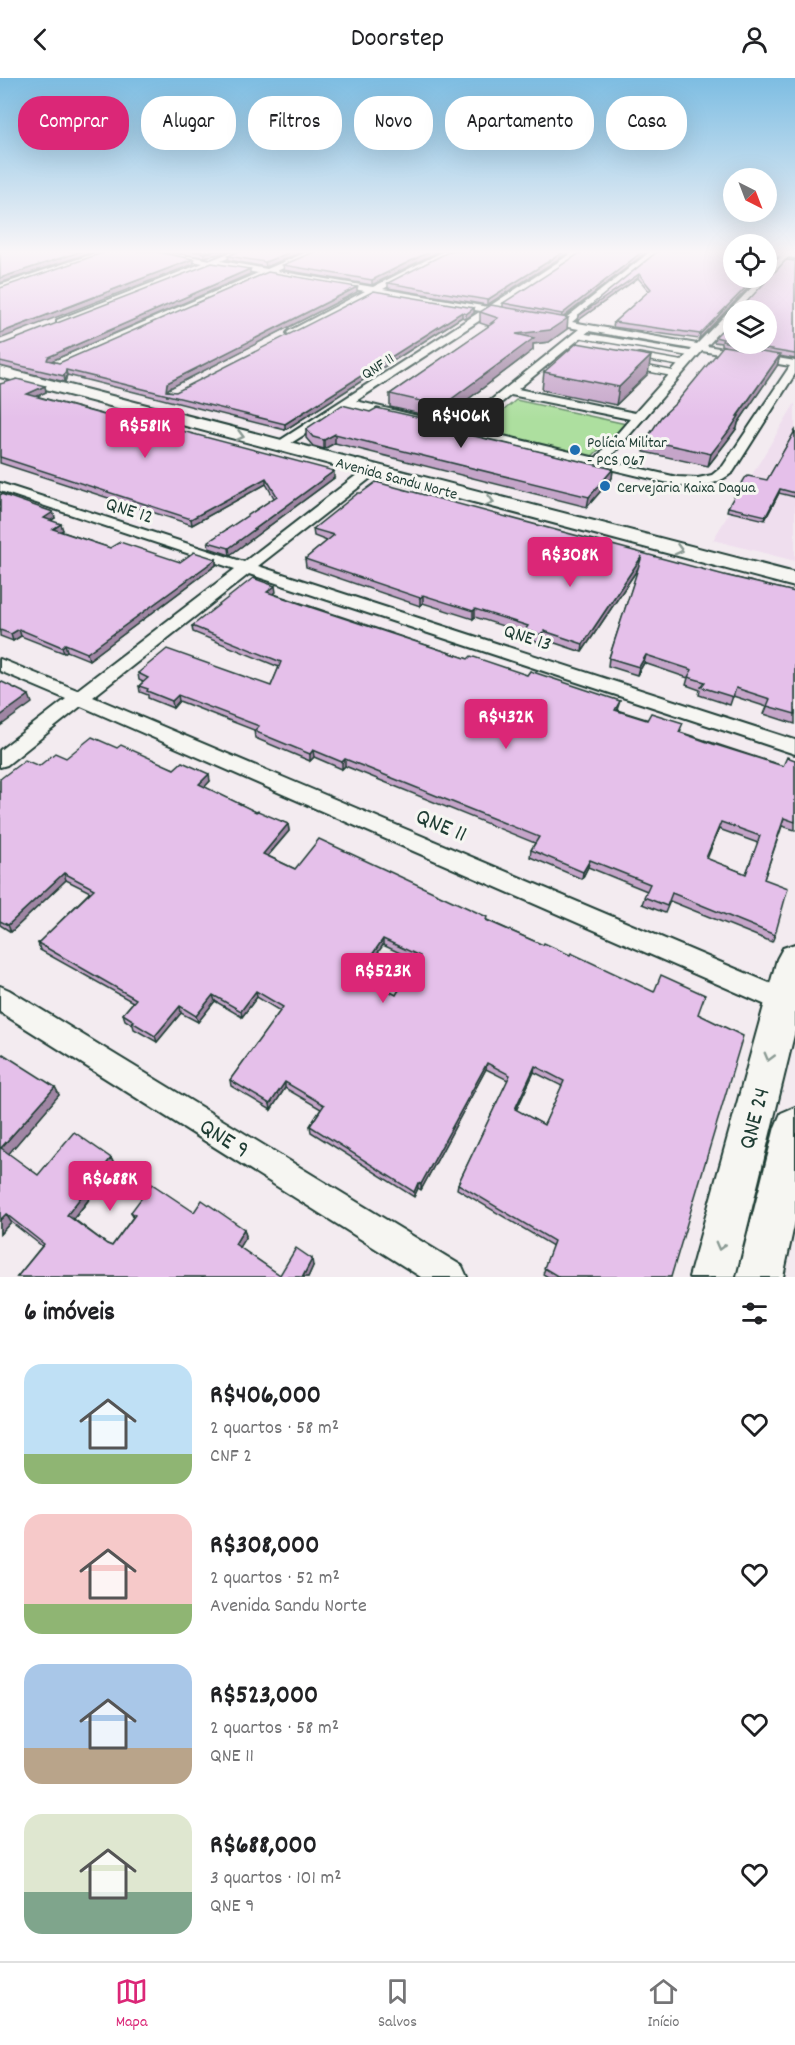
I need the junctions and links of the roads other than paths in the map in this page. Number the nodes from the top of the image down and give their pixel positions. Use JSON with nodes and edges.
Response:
{"nodes":[{"id":1,"x":98,"y":307,"type":"edge"},
{"id":2,"x":186,"y":307,"type":"edge"},
{"id":3,"x":341,"y":307,"type":"edge"},
{"id":4,"x":473,"y":307,"type":"edge"},
{"id":5,"x":496,"y":307,"type":"edge"},
{"id":6,"x":585,"y":307,"type":"edge"},
{"id":7,"x":491,"y":310,"type":"junction"},
{"id":8,"x":723,"y":323,"type":"edge"},
{"id":9,"x":564,"y":324,"type":"junction"},
{"id":10,"x":45,"y":328,"type":"edge"},
{"id":11,"x":278,"y":340,"type":"edge"},
{"id":12,"x":574,"y":343,"type":"junction"},
{"id":13,"x":696,"y":351,"type":"junction"},
{"id":14,"x":626,"y":353,"type":"edge"},
{"id":15,"x":55,"y":364,"type":"edge"},
{"id":16,"x":684,"y":364,"type":"junction"},
{"id":17,"x":628,"y":365,"type":"edge"},
{"id":18,"x":795,"y":365,"type":"edge"},
{"id":19,"x":0,"y":372,"type":"edge"},
{"id":20,"x":675,"y":374,"type":"junction"},
{"id":21,"x":21,"y":377,"type":"junction"},
{"id":22,"x":0,"y":386,"type":"edge"},
{"id":23,"x":509,"y":391,"type":"junction"},
{"id":24,"x":348,"y":403,"type":"junction"},
{"id":25,"x":639,"y":417,"type":"junction"},
{"id":26,"x":460,"y":430,"type":"junction"},
{"id":27,"x":280,"y":447,"type":"junction"},
{"id":28,"x":600,"y":461,"type":"junction"},
{"id":29,"x":372,"y":470,"type":"junction"},
{"id":30,"x":0,"y":487,"type":"edge"},
{"id":31,"x":248,"y":568,"type":"junction"},
{"id":32,"x":795,"y":580,"type":"edge"},
{"id":33,"x":0,"y":664,"type":"edge"},
{"id":34,"x":79,"y":698,"type":"junction"},
{"id":35,"x":795,"y":747,"type":"edge"},
{"id":36,"x":0,"y":760,"type":"edge"},
{"id":37,"x":795,"y":959,"type":"edge"},
{"id":38,"x":0,"y":998,"type":"edge"},
{"id":39,"x":784,"y":1001,"type":"junction"},
{"id":40,"x":795,"y":1127,"type":"edge"},
{"id":41,"x":451,"y":1277,"type":"edge"},
{"id":42,"x":712,"y":1277,"type":"edge"},
{"id":43,"x":760,"y":1277,"type":"edge"}],
"edges":[{"from":1,"to":10,"type":"street"},
{"from":2,"to":15,"type":"street"},
{"from":3,"to":11,"type":"street"},
{"from":4,"to":7,"type":"street"},
{"from":5,"to":7,"type":"street","name":"QNF 11"},
{"from":6,"to":9,"type":"street"},
{"from":7,"to":9,"type":"street"},
{"from":7,"to":24,"type":"street","name":"QNF 11"},
{"from":8,"to":13,"type":"street"},
{"from":9,"to":12,"type":"street"},
{"from":12,"to":13,"type":"street"},
{"from":12,"to":23,"type":"street"},
{"from":13,"to":16,"type":"street"},
{"from":13,"to":18,"type":"street"},
{"from":14,"to":16,"type":"lane"},
{"from":16,"to":20,"type":"street"},
{"from":17,"to":20,"type":"lane"},
{"from":18,"to":28,"type":"street"},
{"from":19,"to":21,"type":"main road","name":"Avenida Sandu Norte"},
{"from":20,"to":25,"type":"street"},
{"from":21,"to":22,"type":"street"},
{"from":21,"to":27,"type":"main road","name":"Avenida Sandu Norte","one_way":true},
{"from":23,"to":25,"type":"street"},
{"from":23,"to":26,"type":"street"},
{"from":24,"to":26,"type":"street"},
{"from":24,"to":27,"type":"street","name":"QNF 11"},
{"from":25,"to":28,"type":"street"},
{"from":26,"to":28,"type":"street"},
{"from":27,"to":29,"type":"main road","name":"Avenida Sandu Norte"},
{"from":29,"to":31,"type":"street"},
{"from":29,"to":32,"type":"main road","name":"Avenida Sandu Norte","one_way":true},
{"from":30,"to":31,"type":"street","name":"QNE 12"},
{"from":31,"to":34,"type":"street"},
{"from":31,"to":35,"type":"street","name":"QNE 13"},
{"from":33,"to":34,"type":"street","name":"QNE 11"},
{"from":34,"to":36,"type":"street"},
{"from":34,"to":39,"type":"street","name":"QNE 11"},
{"from":37,"to":39,"type":"main road","name":"QNE 24"},
{"from":38,"to":41,"type":"street","name":"QNE 9"},
{"from":39,"to":42,"type":"main road","name":"QNE 24","one_way":true},
{"from":40,"to":43,"type":"main road","name":"QNE 24"}]}
